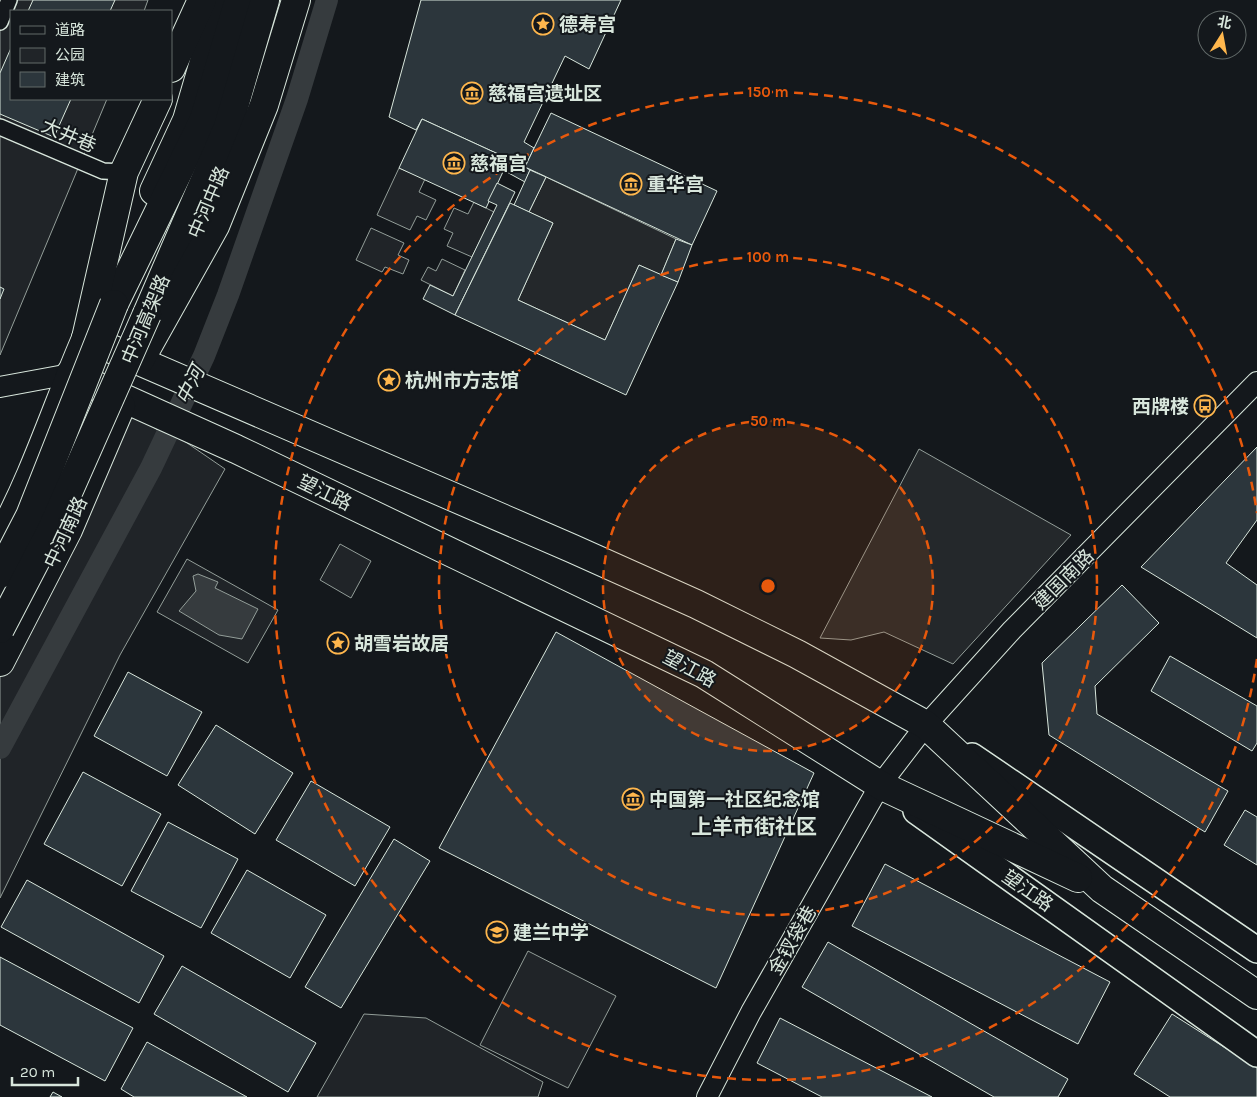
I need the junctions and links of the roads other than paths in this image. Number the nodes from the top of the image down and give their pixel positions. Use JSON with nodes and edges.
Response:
{"nodes":[{"id":1,"x":9,"y":0,"type":"edge"},
{"id":2,"x":202,"y":0,"type":"edge"},
{"id":3,"x":222,"y":0,"type":"edge"},
{"id":4,"x":239,"y":0,"type":"edge"},
{"id":5,"x":265,"y":0,"type":"edge"},
{"id":6,"x":279,"y":0,"type":"edge"},
{"id":7,"x":296,"y":0,"type":"edge"},
{"id":8,"x":0,"y":22,"type":"edge"},
{"id":9,"x":172,"y":66,"type":"edge"},
{"id":10,"x":158,"y":100,"type":"edge"},
{"id":11,"x":0,"y":127,"type":"edge"},
{"id":12,"x":124,"y":172,"type":"junction"},
{"id":13,"x":86,"y":338,"type":"junction"},
{"id":14,"x":140,"y":360,"type":"junction"},
{"id":15,"x":70,"y":374,"type":"junction"},
{"id":16,"x":1257,"y":382,"type":"edge"},
{"id":17,"x":0,"y":387,"type":"edge"},
{"id":18,"x":124,"y":399,"type":"junction"},
{"id":19,"x":0,"y":539,"type":"edge"},
{"id":20,"x":0,"y":574,"type":"edge"},
{"id":21,"x":0,"y":629,"type":"edge"},
{"id":22,"x":0,"y":662,"type":"edge"},
{"id":23,"x":926,"y":725,"type":"junction"},
{"id":24,"x":880,"y":785,"type":"junction"},
{"id":25,"x":1102,"y":889,"type":"junction"},
{"id":26,"x":1257,"y":950,"type":"edge"},
{"id":27,"x":1257,"y":995,"type":"edge"},
{"id":28,"x":1257,"y":1054,"type":"edge"},
{"id":29,"x":708,"y":1097,"type":"edge"}],
"edges":[{"from":1,"to":8,"type":"street"},
{"from":2,"to":9,"type":"main road"},
{"from":3,"to":13,"type":"main road"},
{"from":4,"to":20,"type":"main road","name":"中河高架路","bridge":true},
{"from":5,"to":21,"type":"main road","name":"中河高架路","bridge":true},
{"from":6,"to":14,"type":"main road","name":"中河中路"},
{"from":7,"to":14,"type":"main road"},
{"from":10,"to":12,"type":"main road"},
{"from":11,"to":12,"type":"street","name":"大井巷"},
{"from":12,"to":13,"type":"main road"},
{"from":13,"to":14,"type":"main road"},
{"from":13,"to":15,"type":"main road"},
{"from":14,"to":18,"type":"main road","name":"中河中路"},
{"from":14,"to":23,"type":"main road"},
{"from":15,"to":17,"type":"street"},
{"from":15,"to":18,"type":"main road","name":"望江路"},
{"from":15,"to":19,"type":"main road"},
{"from":16,"to":23,"type":"street","name":"建国南路"},
{"from":18,"to":22,"type":"main road","name":"中河南路"},
{"from":18,"to":24,"type":"main road","name":"望江路"},
{"from":23,"to":24,"type":"street","name":"建国南路"},
{"from":23,"to":25,"type":"main road"},
{"from":23,"to":26,"type":"street"},
{"from":24,"to":25,"type":"main road"},
{"from":24,"to":28,"type":"street","name":"望江路"},
{"from":24,"to":29,"type":"street","name":"金钗袋巷"},
{"from":25,"to":27,"type":"main road"}]}
